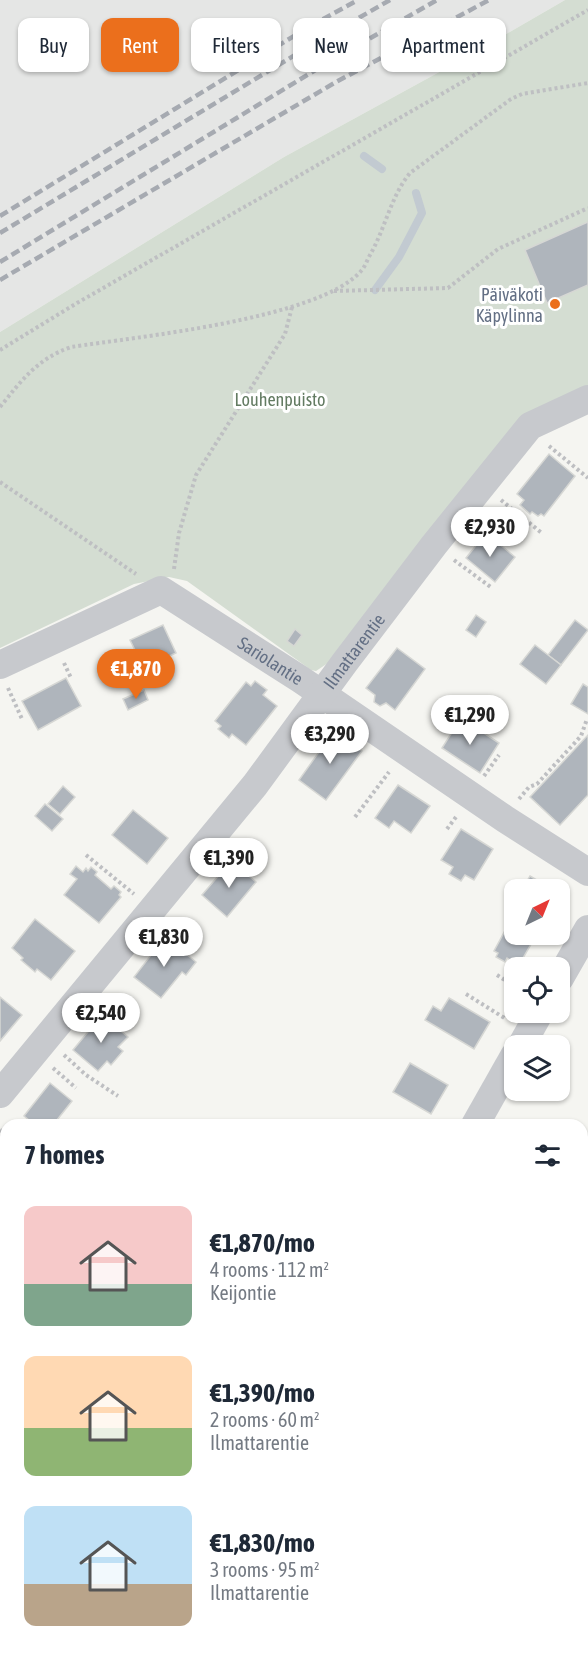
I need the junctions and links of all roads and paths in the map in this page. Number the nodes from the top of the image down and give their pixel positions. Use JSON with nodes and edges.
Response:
{"nodes":[{"id":1,"x":588,"y":10,"type":"edge"},
{"id":2,"x":588,"y":82,"type":"edge"},
{"id":3,"x":588,"y":208,"type":"edge"},
{"id":4,"x":334,"y":291,"type":"junction"},
{"id":5,"x":292,"y":307,"type":"junction"},
{"id":6,"x":0,"y":350,"type":"edge"},
{"id":7,"x":588,"y":399,"type":"edge"},
{"id":8,"x":0,"y":407,"type":"edge"},
{"id":9,"x":530,"y":426,"type":"junction"},
{"id":10,"x":588,"y":478,"type":"edge"},
{"id":11,"x":0,"y":482,"type":"edge"},
{"id":12,"x":481,"y":485,"type":"junction"},
{"id":13,"x":543,"y":534,"type":"dead end"},
{"id":14,"x":434,"y":545,"type":"junction"},
{"id":15,"x":492,"y":588,"type":"dead end"},
{"id":16,"x":161,"y":590,"type":"junction"},
{"id":17,"x":2,"y":673,"type":"edge"},
{"id":18,"x":321,"y":693,"type":"junction"},
{"id":19,"x":22,"y":719,"type":"dead end"},
{"id":20,"x":587,"y":719,"type":"edge"},
{"id":21,"x":404,"y":751,"type":"junction"},
{"id":22,"x":356,"y":817,"type":"dead end"},
{"id":23,"x":505,"y":819,"type":"junction"},
{"id":24,"x":86,"y":855,"type":"dead end"},
{"id":25,"x":588,"y":872,"type":"edge"},
{"id":26,"x":153,"y":909,"type":"junction"},
{"id":27,"x":588,"y":929,"type":"edge"},
{"id":28,"x":570,"y":960,"type":"edge"},
{"id":29,"x":497,"y":975,"type":"dead end"},
{"id":30,"x":504,"y":980,"type":"edge"},
{"id":31,"x":466,"y":994,"type":"dead end"},
{"id":32,"x":523,"y":1035,"type":"edge"},
{"id":33,"x":46,"y":1039,"type":"junction"},
{"id":34,"x":504,"y":1075,"type":"edge"},
{"id":35,"x":0,"y":1094,"type":"edge"},
{"id":36,"x":118,"y":1096,"type":"dead end"},
{"id":37,"x":478,"y":1119,"type":"edge"}],
"edges":[{"from":1,"to":6,"type":"path"},
{"from":2,"to":4,"type":"path"},
{"from":3,"to":4,"type":"path"},
{"from":4,"to":5,"type":"path"},
{"from":5,"to":8,"type":"path"},
{"from":5,"to":16,"type":"path"},
{"from":7,"to":9,"type":"street","name":"Ilmattarentie"},
{"from":9,"to":10,"type":"path"},
{"from":9,"to":12,"type":"street","name":"Ilmattarentie"},
{"from":11,"to":16,"type":"path"},
{"from":12,"to":13,"type":"path"},
{"from":12,"to":14,"type":"street","name":"Ilmattarentie"},
{"from":14,"to":15,"type":"path"},
{"from":14,"to":18,"type":"street","name":"Ilmattarentie"},
{"from":16,"to":17,"type":"street"},
{"from":16,"to":18,"type":"street","name":"Sariolantie"},
{"from":17,"to":19,"type":"path"},
{"from":18,"to":21,"type":"street","name":"Sariolantie"},
{"from":18,"to":26,"type":"street","name":"Ilmattarentie"},
{"from":20,"to":23,"type":"path"},
{"from":21,"to":22,"type":"path"},
{"from":21,"to":23,"type":"street","name":"Sariolantie"},
{"from":23,"to":25,"type":"street","name":"Sariolantie"},
{"from":24,"to":26,"type":"path"},
{"from":26,"to":33,"type":"street","name":"Ilmattarentie"},
{"from":27,"to":28,"type":"street"},
{"from":29,"to":30,"type":"path"},
{"from":31,"to":32,"type":"path"},
{"from":33,"to":35,"type":"street","name":"Ilmattarentie"},
{"from":33,"to":36,"type":"path"},
{"from":34,"to":37,"type":"street"}]}
